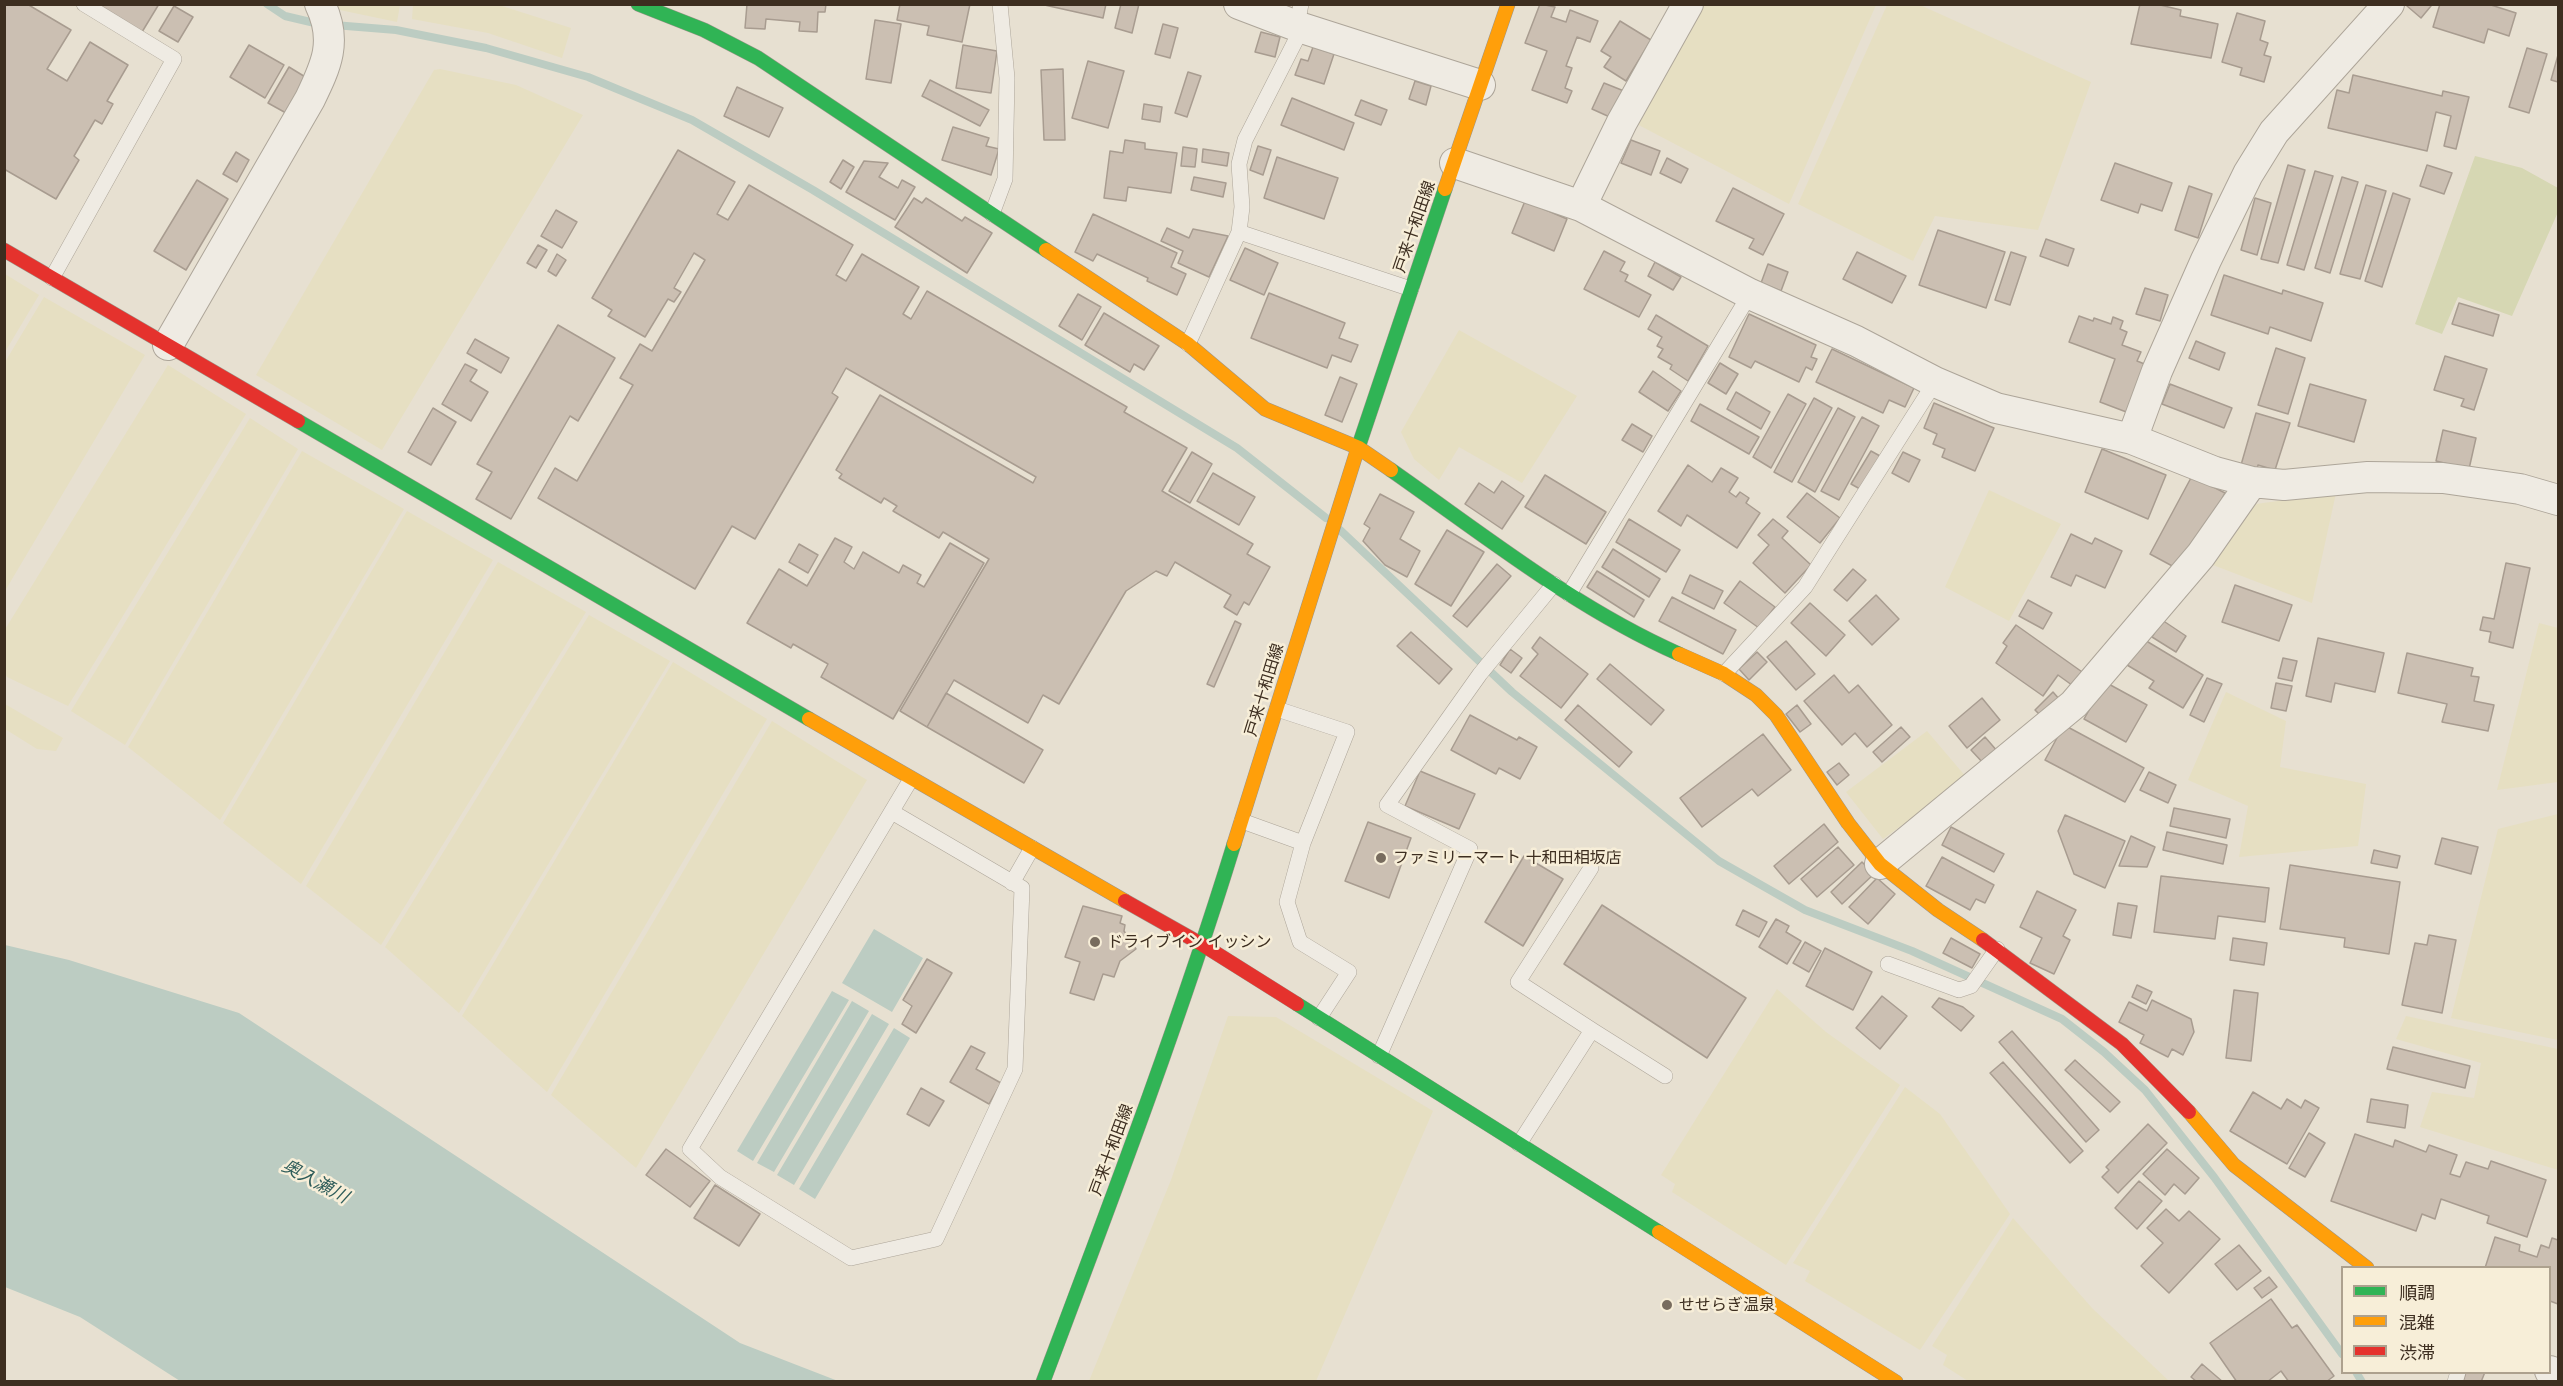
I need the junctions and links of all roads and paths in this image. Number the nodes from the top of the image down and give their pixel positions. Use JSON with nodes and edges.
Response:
{"nodes":[{"id":1,"x":84,"y":4,"type":"edge"},
{"id":2,"x":638,"y":4,"type":"edge"},
{"id":3,"x":999,"y":4,"type":"edge"},
{"id":4,"x":1239,"y":4,"type":"edge"},
{"id":5,"x":1508,"y":4,"type":"edge"},
{"id":6,"x":1688,"y":4,"type":"edge"},
{"id":7,"x":2389,"y":4,"type":"edge"},
{"id":8,"x":323,"y":15,"type":"edge"},
{"id":9,"x":1300,"y":19,"type":"edge"},
{"id":10,"x":1480,"y":86,"type":"junction"},
{"id":11,"x":1455,"y":163,"type":"junction"},
{"id":12,"x":1581,"y":206,"type":"junction"},
{"id":13,"x":992,"y":214,"type":"junction"},
{"id":14,"x":1239,"y":232,"type":"junction"},
{"id":15,"x":4,"y":250,"type":"edge"},
{"id":16,"x":52,"y":278,"type":"junction"},
{"id":17,"x":1411,"y":289,"type":"junction"},
{"id":18,"x":1750,"y":294,"type":"junction"},
{"id":19,"x":1188,"y":344,"type":"junction"},
{"id":20,"x":168,"y":345,"type":"junction"},
{"id":21,"x":1935,"y":382,"type":"junction"},
{"id":22,"x":2132,"y":439,"type":"junction"},
{"id":23,"x":1359,"y":448,"type":"junction"},
{"id":24,"x":2252,"y":482,"type":"junction"},
{"id":25,"x":2559,"y":500,"type":"edge"},
{"id":26,"x":1554,"y":584,"type":"junction"},
{"id":27,"x":1569,"y":594,"type":"junction"},
{"id":28,"x":1724,"y":674,"type":"junction"},
{"id":29,"x":1277,"y":709,"type":"junction"},
{"id":30,"x":912,"y":779,"type":"junction"},
{"id":31,"x":892,"y":812,"type":"junction"},
{"id":32,"x":1242,"y":821,"type":"junction"},
{"id":33,"x":1303,"y":843,"type":"junction"},
{"id":34,"x":1032,"y":848,"type":"junction"},
{"id":35,"x":1880,"y":864,"type":"junction"},
{"id":36,"x":1591,"y":867,"type":"dead end"},
{"id":37,"x":1012,"y":883,"type":"junction"},
{"id":38,"x":1203,"y":945,"type":"junction"},
{"id":39,"x":1997,"y":949,"type":"junction"},
{"id":40,"x":1888,"y":964,"type":"dead end"},
{"id":41,"x":1319,"y":1018,"type":"junction"},
{"id":42,"x":1592,"y":1030,"type":"junction"},
{"id":43,"x":1379,"y":1056,"type":"junction"},
{"id":44,"x":1665,"y":1076,"type":"dead end"},
{"id":45,"x":1519,"y":1144,"type":"junction"},
{"id":46,"x":2364,"y":1266,"type":"edge"},
{"id":47,"x":1043,"y":1382,"type":"edge"},
{"id":48,"x":1896,"y":1382,"type":"edge"}],
"edges":[{"from":1,"to":16,"type":"lane"},
{"from":2,"to":13,"type":"street"},
{"from":3,"to":13,"type":"lane"},
{"from":4,"to":9,"type":"street"},
{"from":5,"to":10,"type":"street","name":"戸来十和田線"},
{"from":6,"to":12,"type":"street"},
{"from":7,"to":22,"type":"street"},
{"from":8,"to":20,"type":"street"},
{"from":9,"to":10,"type":"street"},
{"from":9,"to":14,"type":"lane"},
{"from":10,"to":11,"type":"street","name":"戸来十和田線"},
{"from":11,"to":12,"type":"street"},
{"from":11,"to":17,"type":"street","name":"戸来十和田線"},
{"from":12,"to":18,"type":"street"},
{"from":13,"to":19,"type":"street"},
{"from":14,"to":17,"type":"lane"},
{"from":14,"to":19,"type":"lane"},
{"from":15,"to":16,"type":"street"},
{"from":16,"to":20,"type":"street"},
{"from":17,"to":23,"type":"street","name":"戸来十和田線"},
{"from":18,"to":21,"type":"street"},
{"from":18,"to":27,"type":"lane"},
{"from":19,"to":23,"type":"street"},
{"from":20,"to":30,"type":"street"},
{"from":21,"to":22,"type":"street"},
{"from":21,"to":28,"type":"lane"},
{"from":22,"to":24,"type":"street"},
{"from":23,"to":26,"type":"street"},
{"from":23,"to":29,"type":"street","name":"戸来十和田線"},
{"from":24,"to":25,"type":"street"},
{"from":24,"to":35,"type":"street"},
{"from":26,"to":27,"type":"street"},
{"from":26,"to":43,"type":"lane"},
{"from":27,"to":28,"type":"street"},
{"from":28,"to":35,"type":"street"},
{"from":29,"to":32,"type":"street","name":"戸来十和田線"},
{"from":29,"to":33,"type":"lane"},
{"from":30,"to":31,"type":"lane"},
{"from":30,"to":34,"type":"street"},
{"from":31,"to":37,"type":"lane"},
{"from":31,"to":37,"type":"lane"},
{"from":32,"to":33,"type":"lane"},
{"from":32,"to":38,"type":"street","name":"戸来十和田線"},
{"from":33,"to":41,"type":"lane"},
{"from":34,"to":37,"type":"lane"},
{"from":34,"to":38,"type":"street"},
{"from":35,"to":39,"type":"street"},
{"from":36,"to":42,"type":"lane"},
{"from":38,"to":41,"type":"street"},
{"from":38,"to":47,"type":"street","name":"戸来十和田線"},
{"from":39,"to":40,"type":"lane"},
{"from":39,"to":46,"type":"street"},
{"from":41,"to":43,"type":"street"},
{"from":42,"to":44,"type":"lane"},
{"from":42,"to":45,"type":"lane"},
{"from":43,"to":45,"type":"street"},
{"from":45,"to":48,"type":"street"}]}
